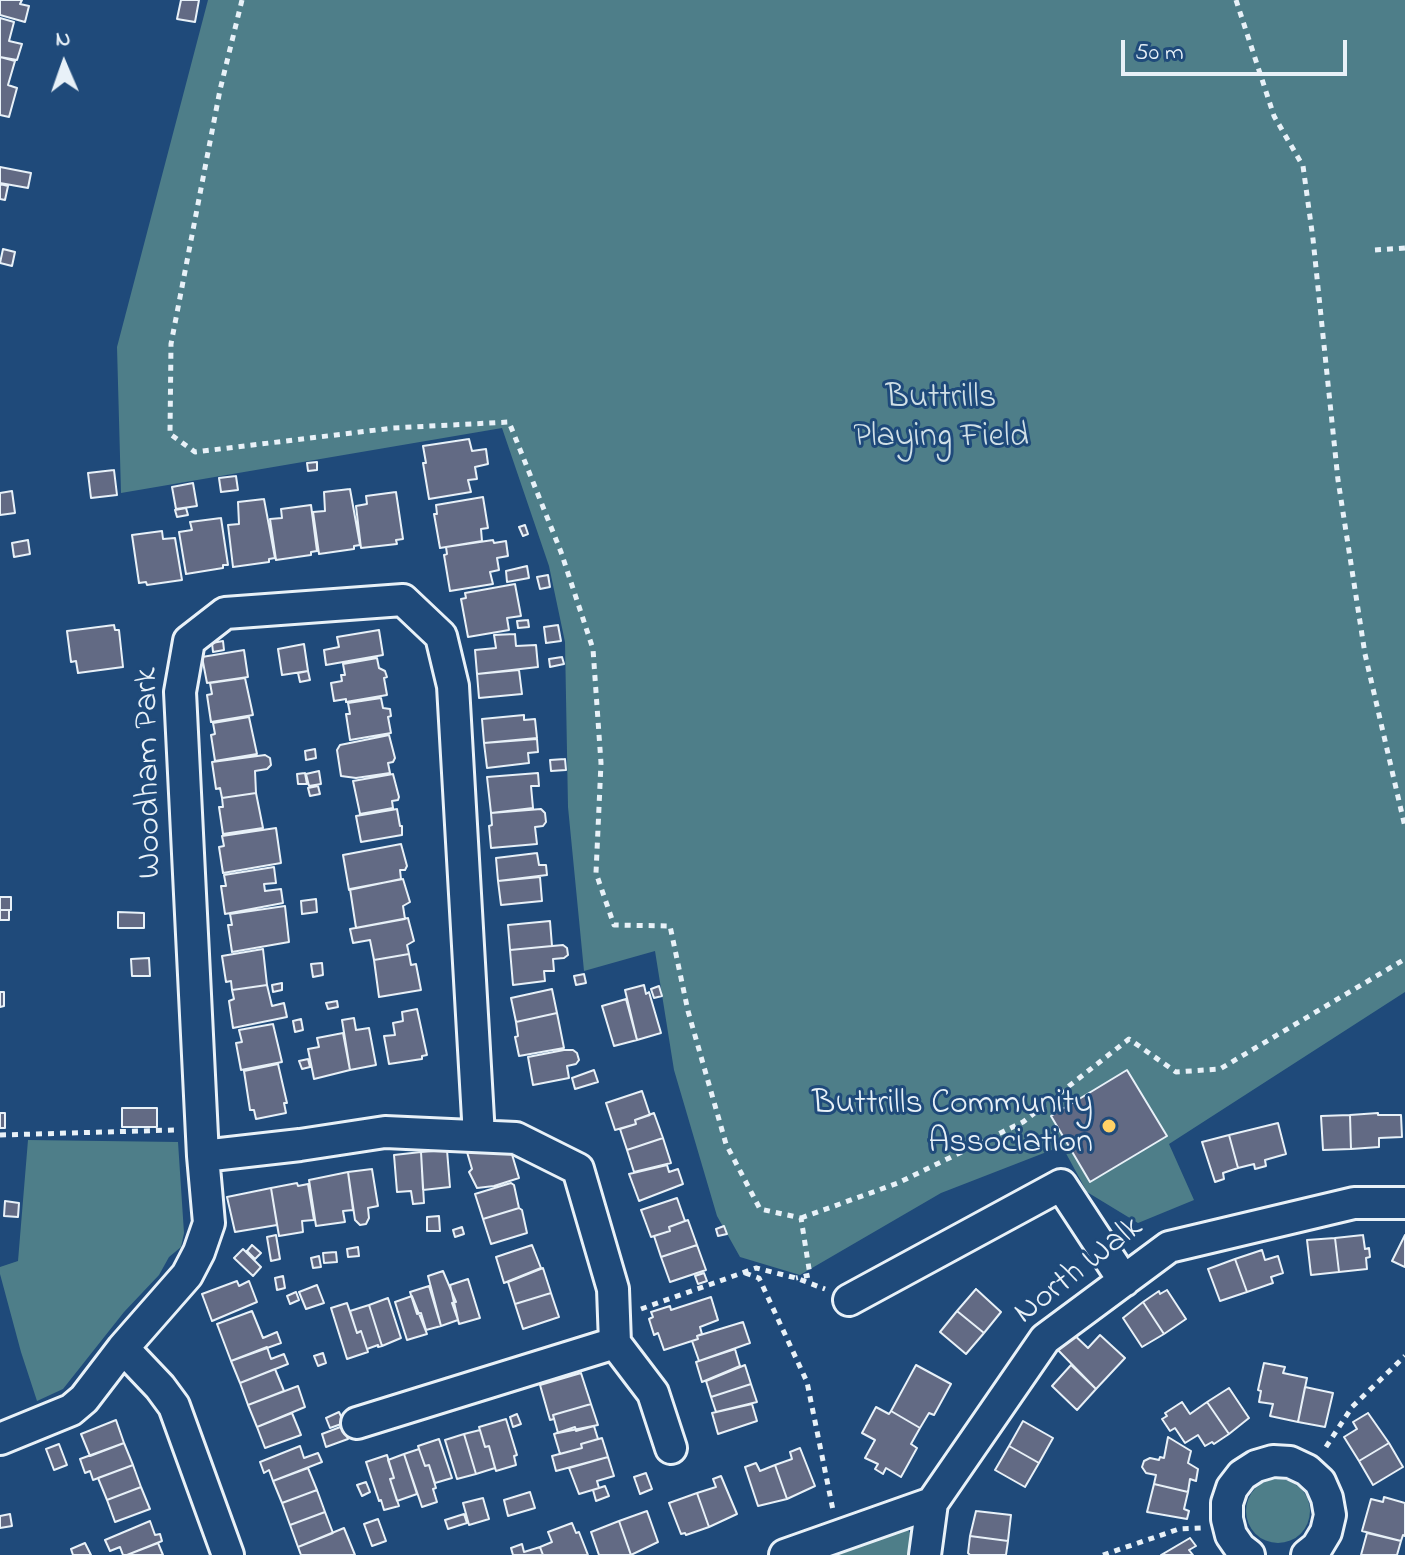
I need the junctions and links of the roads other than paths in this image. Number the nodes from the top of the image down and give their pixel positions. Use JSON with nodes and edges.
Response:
{"nodes":[{"id":1,"x":479,"y":1136,"type":"junction"},
{"id":2,"x":202,"y":1142,"type":"junction"},
{"id":3,"x":1405,"y":1203,"type":"edge"},
{"id":4,"x":1124,"y":1281,"type":"junction"},
{"id":5,"x":849,"y":1300,"type":"dead end"},
{"id":6,"x":614,"y":1331,"type":"junction"},
{"id":7,"x":123,"y":1348,"type":"junction"},
{"id":8,"x":357,"y":1423,"type":"dead end"},
{"id":9,"x":0,"y":1439,"type":"edge"},
{"id":10,"x":671,"y":1448,"type":"dead end"},
{"id":11,"x":932,"y":1503,"type":"junction"},
{"id":12,"x":228,"y":1555,"type":"edge"},
{"id":13,"x":787,"y":1555,"type":"edge"},
{"id":14,"x":925,"y":1555,"type":"edge"},
{"id":15,"x":1249,"y":1555,"type":"edge"},
{"id":16,"x":1307,"y":1555,"type":"edge"}],
"edges":[{"from":1,"to":2,"type":"street"},
{"from":1,"to":2,"type":"street","name":"Woodham Park"},
{"from":1,"to":6,"type":"street"},
{"from":2,"to":7,"type":"street","name":"Woodham Park"},
{"from":3,"to":4,"type":"street","name":"North Walk"},
{"from":4,"to":5,"type":"street"},
{"from":4,"to":11,"type":"street","name":"North Walk"},
{"from":6,"to":8,"type":"street"},
{"from":6,"to":10,"type":"street"},
{"from":7,"to":9,"type":"street","name":"Woodham Park"},
{"from":7,"to":12,"type":"street"},
{"from":11,"to":13,"type":"street"},
{"from":11,"to":14,"type":"street"},
{"from":15,"to":16,"type":"street"}]}
